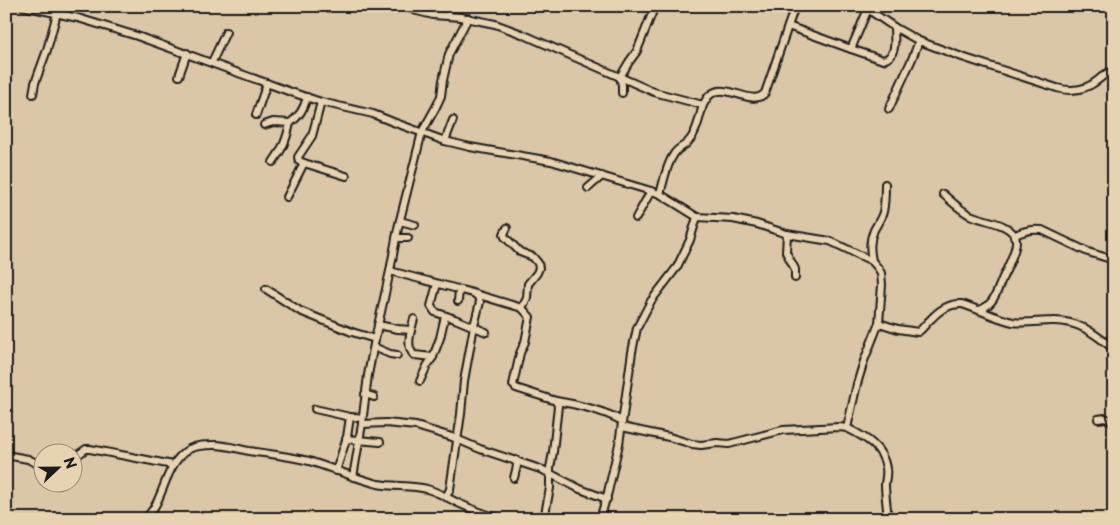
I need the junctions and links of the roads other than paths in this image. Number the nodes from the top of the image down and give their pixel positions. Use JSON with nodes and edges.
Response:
{"nodes":[{"id":1,"x":23,"y":6,"type":"edge"},
{"id":2,"x":404,"y":6,"type":"edge"},
{"id":3,"x":450,"y":6,"type":"edge"},
{"id":4,"x":655,"y":6,"type":"edge"},
{"id":5,"x":795,"y":6,"type":"edge"},
{"id":6,"x":866,"y":8,"type":"edge"},
{"id":7,"x":57,"y":10,"type":"edge"},
{"id":8,"x":448,"y":16,"type":"junction"},
{"id":9,"x":468,"y":18,"type":"junction"},
{"id":10,"x":788,"y":26,"type":"junction"},
{"id":11,"x":894,"y":27,"type":"junction"},
{"id":12,"x":226,"y":32,"type":"dead end"},
{"id":13,"x":919,"y":41,"type":"junction"},
{"id":14,"x":850,"y":49,"type":"junction"},
{"id":15,"x":187,"y":53,"type":"junction"},
{"id":16,"x":212,"y":62,"type":"junction"},
{"id":17,"x":1113,"y":71,"type":"edge"},
{"id":18,"x":179,"y":76,"type":"dead end"},
{"id":19,"x":620,"y":77,"type":"junction"},
{"id":20,"x":267,"y":83,"type":"junction"},
{"id":21,"x":622,"y":93,"type":"dead end"},
{"id":22,"x":33,"y":94,"type":"dead end"},
{"id":23,"x":308,"y":97,"type":"junction"},
{"id":24,"x":321,"y":102,"type":"junction"},
{"id":25,"x":703,"y":105,"type":"junction"},
{"id":26,"x":888,"y":109,"type":"dead end"},
{"id":27,"x":256,"y":115,"type":"dead end"},
{"id":28,"x":453,"y":120,"type":"dead end"},
{"id":29,"x":290,"y":123,"type":"junction"},
{"id":30,"x":264,"y":125,"type":"dead end"},
{"id":31,"x":422,"y":132,"type":"junction"},
{"id":32,"x":446,"y":141,"type":"junction"},
{"id":33,"x":273,"y":162,"type":"dead end"},
{"id":34,"x":304,"y":163,"type":"junction"},
{"id":35,"x":346,"y":176,"type":"dead end"},
{"id":36,"x":602,"y":176,"type":"junction"},
{"id":37,"x":885,"y":184,"type":"dead end"},
{"id":38,"x":588,"y":188,"type":"dead end"},
{"id":39,"x":651,"y":190,"type":"junction"},
{"id":40,"x":660,"y":194,"type":"junction"},
{"id":41,"x":943,"y":194,"type":"dead end"},
{"id":42,"x":287,"y":197,"type":"dead end"},
{"id":43,"x":697,"y":217,"type":"junction"},
{"id":44,"x":636,"y":218,"type":"dead end"},
{"id":45,"x":400,"y":221,"type":"junction"},
{"id":46,"x":415,"y":225,"type":"dead end"},
{"id":47,"x":507,"y":228,"type":"dead end"},
{"id":48,"x":787,"y":234,"type":"junction"},
{"id":49,"x":1014,"y":236,"type":"junction"},
{"id":50,"x":396,"y":238,"type":"junction"},
{"id":51,"x":408,"y":238,"type":"dead end"},
{"id":52,"x":870,"y":252,"type":"junction"},
{"id":53,"x":863,"y":257,"type":"junction"},
{"id":54,"x":1114,"y":260,"type":"edge"},
{"id":55,"x":872,"y":261,"type":"junction"},
{"id":56,"x":390,"y":271,"type":"junction"},
{"id":57,"x":795,"y":278,"type":"dead end"},
{"id":58,"x":436,"y":284,"type":"junction"},
{"id":59,"x":266,"y":289,"type":"dead end"},
{"id":60,"x":458,"y":290,"type":"junction"},
{"id":61,"x":475,"y":294,"type":"junction"},
{"id":62,"x":487,"y":298,"type":"junction"},
{"id":63,"x":458,"y":301,"type":"dead end"},
{"id":64,"x":480,"y":302,"type":"junction"},
{"id":65,"x":522,"y":308,"type":"junction"},
{"id":66,"x":979,"y":310,"type":"junction"},
{"id":67,"x":445,"y":316,"type":"junction"},
{"id":68,"x":414,"y":319,"type":"dead end"},
{"id":69,"x":879,"y":323,"type":"junction"},
{"id":70,"x":378,"y":325,"type":"junction"},
{"id":71,"x":474,"y":326,"type":"junction"},
{"id":72,"x":411,"y":330,"type":"junction"},
{"id":73,"x":486,"y":332,"type":"dead end"},
{"id":74,"x":375,"y":339,"type":"junction"},
{"id":75,"x":374,"y":347,"type":"junction"},
{"id":76,"x":1114,"y":348,"type":"edge"},
{"id":77,"x":397,"y":355,"type":"dead end"},
{"id":78,"x":433,"y":357,"type":"junction"},
{"id":79,"x":420,"y":381,"type":"dead end"},
{"id":80,"x":365,"y":394,"type":"junction"},
{"id":81,"x":374,"y":397,"type":"dead end"},
{"id":82,"x":556,"y":401,"type":"junction"},
{"id":83,"x":315,"y":409,"type":"dead end"},
{"id":84,"x":350,"y":417,"type":"junction"},
{"id":85,"x":1098,"y":419,"type":"dead end"},
{"id":86,"x":362,"y":421,"type":"junction"},
{"id":87,"x":1114,"y":422,"type":"edge"},
{"id":88,"x":622,"y":424,"type":"junction"},
{"id":89,"x":847,"y":428,"type":"junction"},
{"id":90,"x":454,"y":438,"type":"junction"},
{"id":91,"x":346,"y":439,"type":"junction"},
{"id":92,"x":360,"y":441,"type":"junction"},
{"id":93,"x":380,"y":442,"type":"dead end"},
{"id":94,"x":82,"y":452,"type":"edge"},
{"id":95,"x":6,"y":455,"type":"edge"},
{"id":96,"x":516,"y":460,"type":"junction"},
{"id":97,"x":32,"y":462,"type":"edge"},
{"id":98,"x":173,"y":465,"type":"junction"},
{"id":99,"x":336,"y":471,"type":"junction"},
{"id":100,"x":550,"y":474,"type":"junction"},
{"id":101,"x":353,"y":477,"type":"junction"},
{"id":102,"x":514,"y":478,"type":"dead end"},
{"id":103,"x":446,"y":497,"type":"junction"},
{"id":104,"x":607,"y":499,"type":"junction"},
{"id":105,"x":144,"y":519,"type":"edge"},
{"id":106,"x":501,"y":519,"type":"edge"},
{"id":107,"x":544,"y":519,"type":"edge"},
{"id":108,"x":600,"y":519,"type":"edge"},
{"id":109,"x":888,"y":519,"type":"edge"}],
"edges":[{"from":1,"to":7,"type":"street"},
{"from":2,"to":8,"type":"street"},
{"from":3,"to":8,"type":"street"},
{"from":4,"to":19,"type":"street"},
{"from":5,"to":10,"type":"street"},
{"from":6,"to":11,"type":"street"},
{"from":6,"to":14,"type":"street"},
{"from":7,"to":15,"type":"street"},
{"from":7,"to":22,"type":"street"},
{"from":8,"to":9,"type":"street"},
{"from":9,"to":19,"type":"street"},
{"from":9,"to":31,"type":"street"},
{"from":10,"to":14,"type":"street"},
{"from":10,"to":25,"type":"street"},
{"from":11,"to":13,"type":"street"},
{"from":11,"to":14,"type":"street"},
{"from":12,"to":16,"type":"street"},
{"from":13,"to":17,"type":"street"},
{"from":13,"to":26,"type":"street"},
{"from":15,"to":16,"type":"street"},
{"from":15,"to":18,"type":"street"},
{"from":16,"to":20,"type":"street"},
{"from":19,"to":21,"type":"street"},
{"from":19,"to":25,"type":"street"},
{"from":20,"to":23,"type":"street"},
{"from":20,"to":27,"type":"street"},
{"from":23,"to":24,"type":"street"},
{"from":23,"to":29,"type":"street"},
{"from":24,"to":31,"type":"street"},
{"from":24,"to":34,"type":"street"},
{"from":25,"to":40,"type":"street"},
{"from":28,"to":32,"type":"street"},
{"from":29,"to":30,"type":"street"},
{"from":29,"to":33,"type":"street"},
{"from":31,"to":32,"type":"street"},
{"from":31,"to":45,"type":"street"},
{"from":32,"to":36,"type":"street"},
{"from":34,"to":35,"type":"street"},
{"from":34,"to":42,"type":"street"},
{"from":36,"to":38,"type":"street"},
{"from":36,"to":39,"type":"street"},
{"from":37,"to":52,"type":"street"},
{"from":39,"to":40,"type":"street"},
{"from":39,"to":44,"type":"street"},
{"from":40,"to":43,"type":"street"},
{"from":41,"to":49,"type":"street"},
{"from":43,"to":48,"type":"street"},
{"from":43,"to":88,"type":"street"},
{"from":45,"to":46,"type":"street"},
{"from":45,"to":50,"type":"street"},
{"from":47,"to":65,"type":"street"},
{"from":48,"to":53,"type":"street"},
{"from":48,"to":57,"type":"street"},
{"from":49,"to":54,"type":"street"},
{"from":49,"to":66,"type":"street"},
{"from":50,"to":51,"type":"street"},
{"from":50,"to":56,"type":"street"},
{"from":52,"to":53,"type":"street"},
{"from":52,"to":55,"type":"street"},
{"from":53,"to":55,"type":"street"},
{"from":55,"to":69,"type":"street"},
{"from":56,"to":58,"type":"street"},
{"from":56,"to":70,"type":"street"},
{"from":58,"to":60,"type":"street"},
{"from":58,"to":67,"type":"street"},
{"from":59,"to":74,"type":"street"},
{"from":60,"to":61,"type":"street"},
{"from":60,"to":63,"type":"street"},
{"from":61,"to":62,"type":"street"},
{"from":61,"to":64,"type":"street"},
{"from":62,"to":64,"type":"street"},
{"from":62,"to":65,"type":"street"},
{"from":64,"to":71,"type":"street"},
{"from":65,"to":82,"type":"street"},
{"from":66,"to":69,"type":"street"},
{"from":66,"to":76,"type":"street"},
{"from":67,"to":71,"type":"street"},
{"from":67,"to":78,"type":"street"},
{"from":68,"to":72,"type":"street"},
{"from":69,"to":89,"type":"street"},
{"from":70,"to":72,"type":"street"},
{"from":70,"to":74,"type":"street"},
{"from":71,"to":73,"type":"street"},
{"from":71,"to":90,"type":"street"},
{"from":72,"to":78,"type":"street"},
{"from":74,"to":75,"type":"street"},
{"from":75,"to":77,"type":"street"},
{"from":75,"to":80,"type":"street"},
{"from":78,"to":79,"type":"street"},
{"from":80,"to":81,"type":"street"},
{"from":80,"to":86,"type":"street"},
{"from":82,"to":88,"type":"street"},
{"from":82,"to":100,"type":"street"},
{"from":83,"to":84,"type":"street"},
{"from":84,"to":86,"type":"street"},
{"from":84,"to":91,"type":"street"},
{"from":85,"to":87,"type":"street"},
{"from":86,"to":90,"type":"street"},
{"from":86,"to":92,"type":"street"},
{"from":88,"to":89,"type":"street"},
{"from":88,"to":104,"type":"street"},
{"from":89,"to":109,"type":"street"},
{"from":90,"to":96,"type":"street"},
{"from":90,"to":103,"type":"street"},
{"from":91,"to":92,"type":"street"},
{"from":91,"to":99,"type":"street"},
{"from":92,"to":93,"type":"street"},
{"from":92,"to":101,"type":"street"},
{"from":94,"to":98,"type":"street"},
{"from":95,"to":97,"type":"street"},
{"from":96,"to":100,"type":"street"},
{"from":96,"to":102,"type":"street"},
{"from":98,"to":99,"type":"street"},
{"from":98,"to":105,"type":"street"},
{"from":99,"to":101,"type":"street"},
{"from":100,"to":104,"type":"street"},
{"from":100,"to":107,"type":"street"},
{"from":101,"to":103,"type":"street"},
{"from":103,"to":106,"type":"street"},
{"from":104,"to":108,"type":"street"}]}
